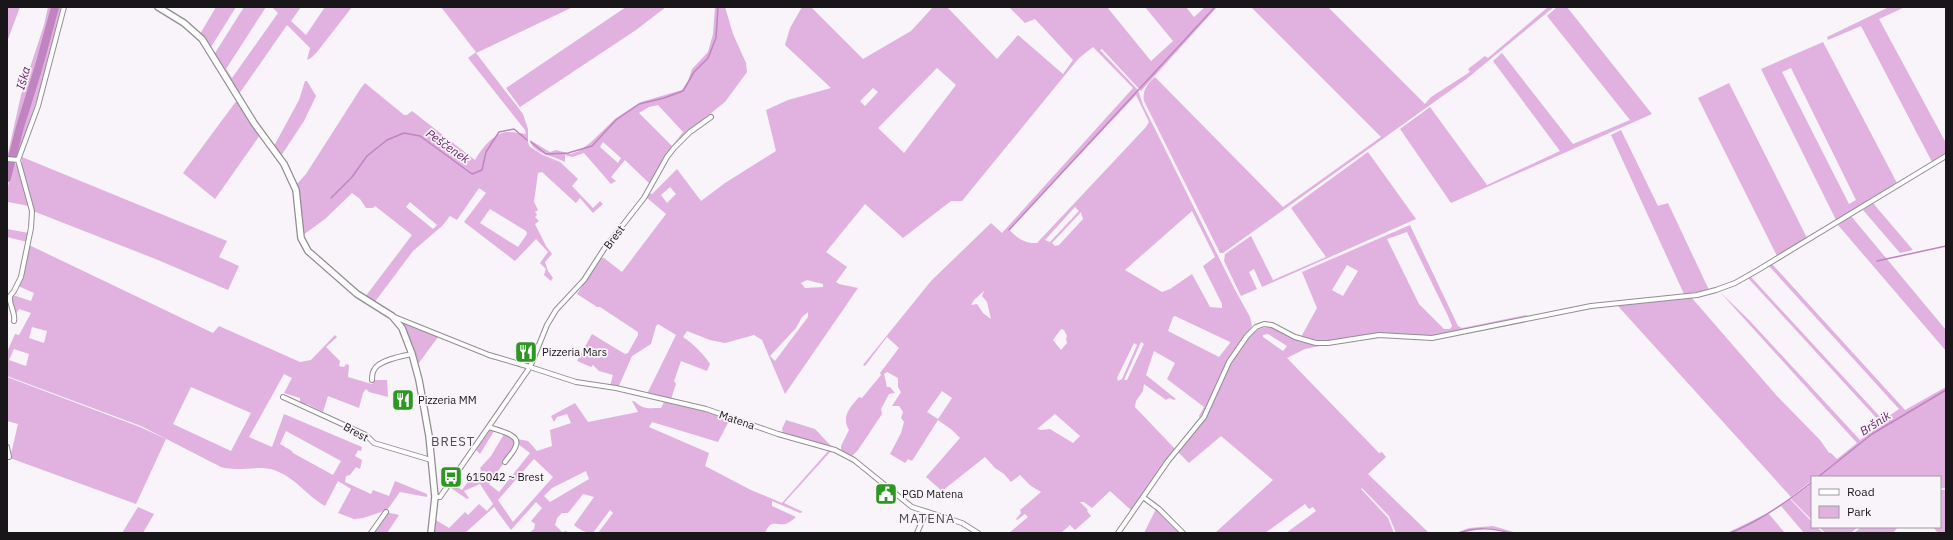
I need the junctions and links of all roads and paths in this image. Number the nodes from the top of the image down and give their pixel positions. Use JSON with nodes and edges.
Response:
{"nodes":[{"id":1,"x":64,"y":7,"type":"edge"},
{"id":2,"x":158,"y":7,"type":"edge"},
{"id":3,"x":711,"y":117,"type":"dead end"},
{"id":4,"x":1946,"y":156,"type":"edge"},
{"id":5,"x":7,"y":159,"type":"edge"},
{"id":6,"x":16,"y":160,"type":"junction"},
{"id":7,"x":9,"y":298,"type":"edge"},
{"id":8,"x":392,"y":316,"type":"junction"},
{"id":9,"x":14,"y":322,"type":"dead end"},
{"id":10,"x":412,"y":354,"type":"junction"},
{"id":11,"x":530,"y":366,"type":"junction"},
{"id":12,"x":372,"y":380,"type":"dead end"},
{"id":13,"x":283,"y":398,"type":"dead end"},
{"id":14,"x":489,"y":427,"type":"junction"},
{"id":15,"x":7,"y":447,"type":"edge"},
{"id":16,"x":9,"y":457,"type":"dead end"},
{"id":17,"x":432,"y":460,"type":"junction"},
{"id":18,"x":505,"y":462,"type":"dead end"},
{"id":19,"x":435,"y":497,"type":"junction"},
{"id":20,"x":1143,"y":497,"type":"junction"},
{"id":21,"x":386,"y":512,"type":"dead end"},
{"id":22,"x":926,"y":512,"type":"junction"},
{"id":23,"x":371,"y":533,"type":"edge"},
{"id":24,"x":431,"y":533,"type":"edge"},
{"id":25,"x":917,"y":533,"type":"edge"},
{"id":26,"x":978,"y":533,"type":"edge"},
{"id":27,"x":1118,"y":533,"type":"edge"},
{"id":28,"x":1183,"y":533,"type":"edge"}],
"edges":[{"from":1,"to":6,"type":"street"},
{"from":2,"to":8,"type":"street"},
{"from":3,"to":11,"type":"street","name":"Brest"},
{"from":4,"to":20,"type":"street"},
{"from":5,"to":6,"type":"street"},
{"from":6,"to":7,"type":"street"},
{"from":7,"to":9,"type":"street"},
{"from":8,"to":10,"type":"street"},
{"from":8,"to":11,"type":"street"},
{"from":10,"to":12,"type":"street"},
{"from":10,"to":17,"type":"street"},
{"from":11,"to":14,"type":"street","name":"Brest"},
{"from":11,"to":22,"type":"street","name":"Matena"},
{"from":13,"to":17,"type":"street","name":"Brest"},
{"from":14,"to":18,"type":"street"},
{"from":14,"to":19,"type":"street","name":"Brest"},
{"from":15,"to":16,"type":"street"},
{"from":17,"to":19,"type":"street"},
{"from":19,"to":24,"type":"street"},
{"from":20,"to":27,"type":"street"},
{"from":20,"to":28,"type":"street"},
{"from":21,"to":23,"type":"street"},
{"from":22,"to":25,"type":"street"},
{"from":22,"to":26,"type":"street","name":"Matena"}]}
